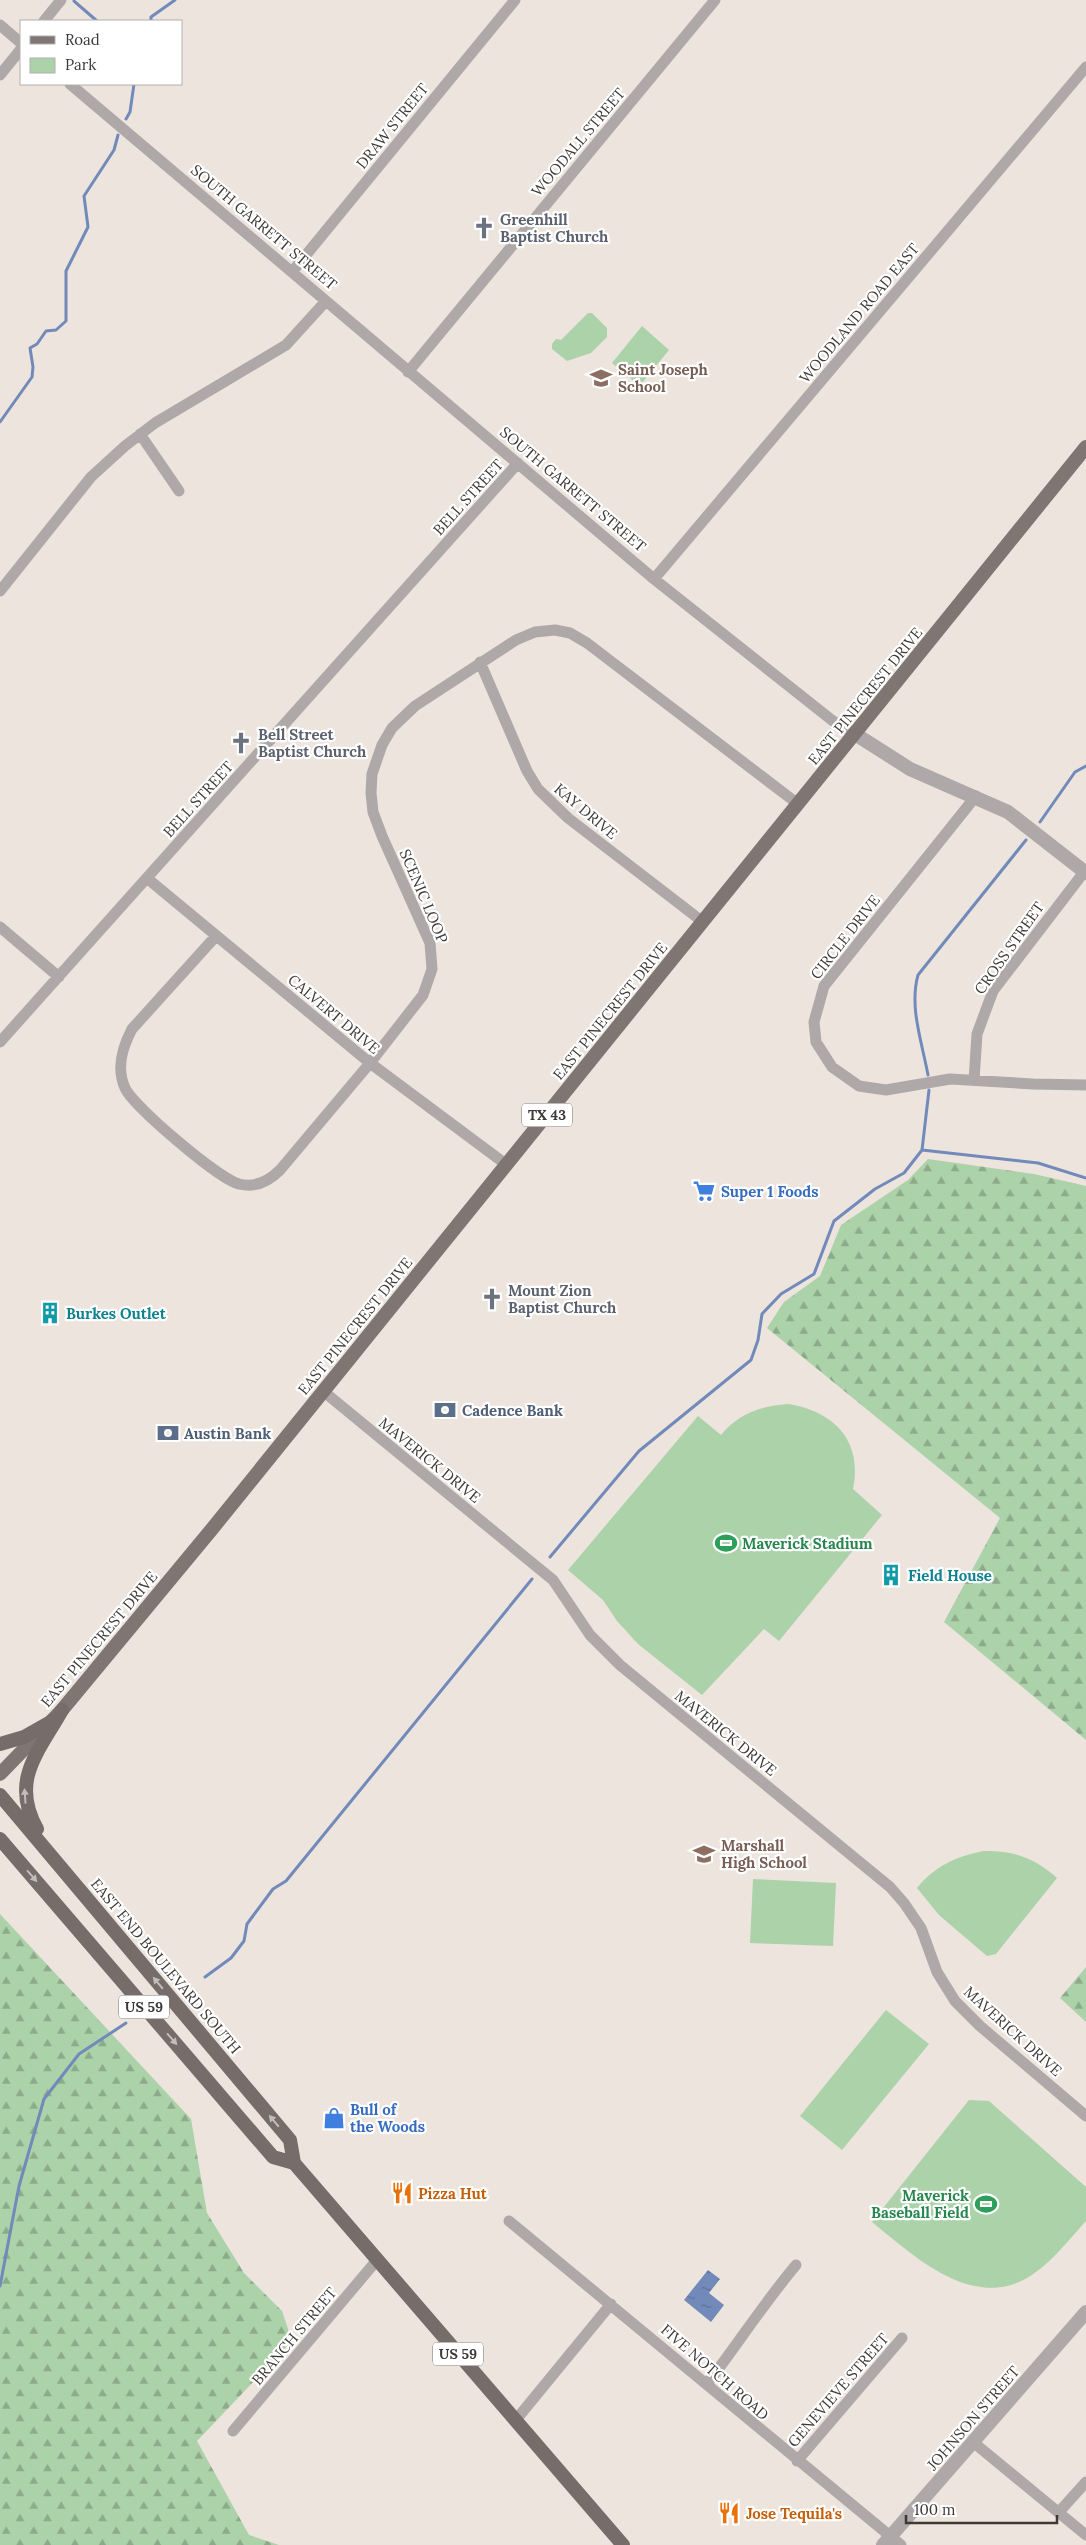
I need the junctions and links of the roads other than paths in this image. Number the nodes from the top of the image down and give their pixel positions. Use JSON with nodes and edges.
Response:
{"nodes":[{"id":1,"x":61,"y":0,"type":"edge"},
{"id":2,"x":515,"y":0,"type":"edge"},
{"id":3,"x":715,"y":0,"type":"edge"},
{"id":4,"x":45,"y":20,"type":"edge"},
{"id":5,"x":0,"y":25,"type":"edge"},
{"id":6,"x":20,"y":41,"type":"edge"},
{"id":7,"x":20,"y":49,"type":"edge"},
{"id":8,"x":1086,"y":67,"type":"edge"},
{"id":9,"x":0,"y":75,"type":"edge"},
{"id":10,"x":71,"y":85,"type":"edge"},
{"id":11,"x":292,"y":272,"type":"junction"},
{"id":12,"x":326,"y":301,"type":"junction"},
{"id":13,"x":408,"y":372,"type":"junction"},
{"id":14,"x":140,"y":434,"type":"junction"},
{"id":15,"x":1086,"y":447,"type":"edge"},
{"id":16,"x":518,"y":463,"type":"junction"},
{"id":17,"x":179,"y":491,"type":"dead end"},
{"id":18,"x":654,"y":578,"type":"junction"},
{"id":19,"x":0,"y":591,"type":"edge"},
{"id":20,"x":480,"y":662,"type":"junction"},
{"id":21,"x":855,"y":734,"type":"junction"},
{"id":22,"x":976,"y":796,"type":"junction"},
{"id":23,"x":798,"y":804,"type":"junction"},
{"id":24,"x":1085,"y":872,"type":"edge"},
{"id":25,"x":148,"y":879,"type":"junction"},
{"id":26,"x":703,"y":922,"type":"junction"},
{"id":27,"x":0,"y":927,"type":"edge"},
{"id":28,"x":216,"y":936,"type":"junction"},
{"id":29,"x":59,"y":977,"type":"junction"},
{"id":30,"x":0,"y":1042,"type":"edge"},
{"id":31,"x":370,"y":1063,"type":"junction"},
{"id":32,"x":974,"y":1080,"type":"junction"},
{"id":33,"x":1086,"y":1085,"type":"edge"},
{"id":34,"x":507,"y":1165,"type":"junction"},
{"id":35,"x":323,"y":1391,"type":"junction"},
{"id":36,"x":58,"y":1715,"type":"junction"},
{"id":37,"x":0,"y":1744,"type":"edge"},
{"id":38,"x":0,"y":1774,"type":"edge"},
{"id":39,"x":0,"y":1795,"type":"edge"},
{"id":40,"x":0,"y":1840,"type":"edge"},
{"id":41,"x":52,"y":1856,"type":"junction"},
{"id":42,"x":1086,"y":2116,"type":"edge"},
{"id":43,"x":294,"y":2163,"type":"junction"},
{"id":44,"x":509,"y":2221,"type":"dead end"},
{"id":45,"x":377,"y":2260,"type":"junction"},
{"id":46,"x":796,"y":2265,"type":"dead end"},
{"id":47,"x":611,"y":2304,"type":"junction"},
{"id":48,"x":1086,"y":2312,"type":"edge"},
{"id":49,"x":902,"y":2338,"type":"dead end"},
{"id":50,"x":707,"y":2384,"type":"junction"},
{"id":51,"x":515,"y":2421,"type":"junction"},
{"id":52,"x":233,"y":2431,"type":"dead end"},
{"id":53,"x":973,"y":2442,"type":"junction"},
{"id":54,"x":797,"y":2461,"type":"junction"},
{"id":55,"x":1086,"y":2482,"type":"edge"},
{"id":56,"x":1059,"y":2512,"type":"junction"},
{"id":57,"x":1086,"y":2535,"type":"edge"},
{"id":58,"x":892,"y":2542,"type":"edge"},
{"id":59,"x":623,"y":2545,"type":"edge"}],
"edges":[{"from":1,"to":4,"type":"street"},
{"from":2,"to":11,"type":"street","name":"DRAW STREET"},
{"from":3,"to":13,"type":"street","name":"WOODALL STREET"},
{"from":5,"to":6,"type":"street"},
{"from":7,"to":9,"type":"street"},
{"from":8,"to":18,"type":"street","name":"WOODLAND ROAD EAST"},
{"from":10,"to":11,"type":"street","name":"SOUTH GARRETT STREET"},
{"from":11,"to":12,"type":"street","name":"SOUTH GARRETT STREET"},
{"from":12,"to":13,"type":"street","name":"SOUTH GARRETT STREET"},
{"from":12,"to":14,"type":"street"},
{"from":13,"to":16,"type":"street","name":"SOUTH GARRETT STREET"},
{"from":14,"to":17,"type":"street"},
{"from":14,"to":19,"type":"street"},
{"from":15,"to":21,"type":"main road","name":"EAST PINECREST DRIVE","number":"TX 43"},
{"from":16,"to":18,"type":"street","name":"SOUTH GARRETT STREET"},
{"from":16,"to":25,"type":"street","name":"BELL STREET"},
{"from":18,"to":21,"type":"street","name":"SOUTH GARRETT STREET"},
{"from":20,"to":23,"type":"street","name":"SCENIC LOOP"},
{"from":20,"to":26,"type":"street","name":"KAY DRIVE"},
{"from":20,"to":31,"type":"street","name":"SCENIC LOOP"},
{"from":21,"to":22,"type":"street","name":"SOUTH GARRETT STREET"},
{"from":21,"to":23,"type":"main road","name":"EAST PINECREST DRIVE","number":"TX 43"},
{"from":22,"to":24,"type":"street","name":"SOUTH GARRETT STREET"},
{"from":22,"to":32,"type":"street","name":"CIRCLE DRIVE"},
{"from":23,"to":26,"type":"main road","name":"EAST PINECREST DRIVE","number":"TX 43"},
{"from":24,"to":32,"type":"street","name":"CROSS STREET"},
{"from":25,"to":28,"type":"street","name":"CALVERT DRIVE"},
{"from":25,"to":29,"type":"street","name":"BELL STREET"},
{"from":26,"to":34,"type":"main road","name":"EAST PINECREST DRIVE","number":"TX 43"},
{"from":27,"to":29,"type":"street"},
{"from":28,"to":31,"type":"street","name":"CALVERT DRIVE"},
{"from":28,"to":31,"type":"street","name":"SCENIC LOOP"},
{"from":29,"to":30,"type":"street","name":"BELL STREET"},
{"from":31,"to":34,"type":"street","name":"CALVERT DRIVE"},
{"from":32,"to":33,"type":"street","name":"CIRCLE DRIVE"},
{"from":34,"to":35,"type":"main road","name":"EAST PINECREST DRIVE","number":"TX 43"},
{"from":35,"to":36,"type":"main road","name":"EAST PINECREST DRIVE","number":"TX 43"},
{"from":35,"to":42,"type":"street","name":"MAVERICK DRIVE"},
{"from":36,"to":37,"type":"highway"},
{"from":36,"to":38,"type":"main road","name":"EAST PINECREST DRIVE","number":"TX 43"},
{"from":41,"to":36,"type":"highway","one_way":true},
{"from":39,"to":41,"type":"highway","name":"EAST END BOULEVARD SOUTH","number":"US 59"},
{"from":40,"to":43,"type":"highway","name":"EAST END BOULEVARD SOUTH","number":"US 59","one_way":true},
{"from":43,"to":41,"type":"highway","name":"EAST END BOULEVARD SOUTH","number":"US 59","one_way":true},
{"from":43,"to":45,"type":"highway","name":"EAST END BOULEVARD SOUTH","number":"US 59"},
{"from":44,"to":47,"type":"street","name":"FIVE NOTCH ROAD"},
{"from":45,"to":51,"type":"highway","name":"EAST END BOULEVARD SOUTH","number":"US 59"},
{"from":45,"to":52,"type":"street","name":"BRANCH STREET"},
{"from":46,"to":50,"type":"street"},
{"from":47,"to":50,"type":"street","name":"FIVE NOTCH ROAD"},
{"from":47,"to":51,"type":"street"},
{"from":48,"to":53,"type":"street","name":"JOHNSON STREET"},
{"from":49,"to":54,"type":"street","name":"GENEVIEVE STREET"},
{"from":50,"to":54,"type":"street","name":"FIVE NOTCH ROAD"},
{"from":51,"to":59,"type":"highway","name":"EAST END BOULEVARD SOUTH","number":"US 59"},
{"from":53,"to":56,"type":"street"},
{"from":53,"to":58,"type":"street","name":"JOHNSON STREET"},
{"from":54,"to":58,"type":"street","name":"FIVE NOTCH ROAD"},
{"from":55,"to":56,"type":"street"},
{"from":56,"to":57,"type":"street"}]}
